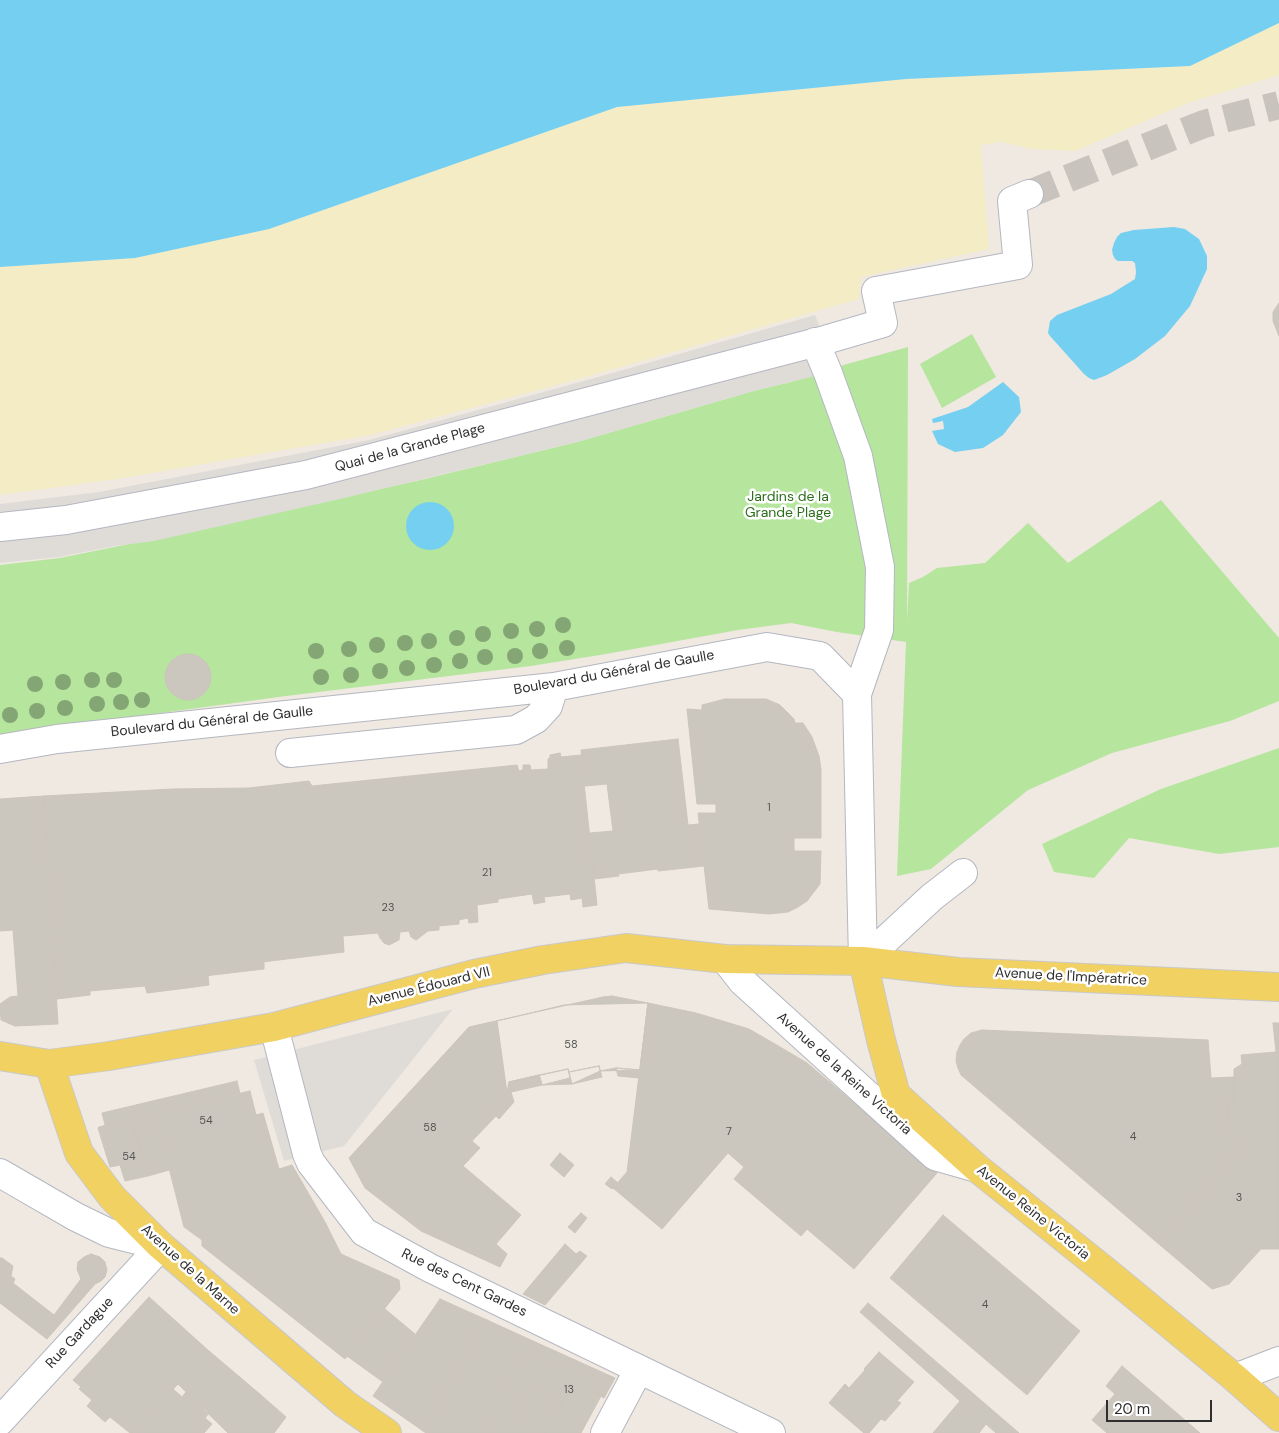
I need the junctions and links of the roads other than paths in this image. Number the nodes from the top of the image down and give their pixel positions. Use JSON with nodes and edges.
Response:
{"nodes":[{"id":1,"x":1029,"y":194,"type":"tunnel mouth"},
{"id":2,"x":815,"y":342,"type":"junction"},
{"id":3,"x":0,"y":527,"type":"edge"},
{"id":4,"x":554,"y":686,"type":"junction"},
{"id":5,"x":857,"y":694,"type":"junction"},
{"id":6,"x":0,"y":748,"type":"edge"},
{"id":7,"x":290,"y":753,"type":"dead end"},
{"id":8,"x":963,"y":873,"type":"dead end"},
{"id":9,"x":725,"y":959,"type":"junction"},
{"id":10,"x":863,"y":961,"type":"junction"},
{"id":11,"x":1279,"y":987,"type":"edge"},
{"id":12,"x":274,"y":1027,"type":"junction"},
{"id":13,"x":0,"y":1056,"type":"edge"},
{"id":14,"x":49,"y":1064,"type":"junction"},
{"id":15,"x":977,"y":1168,"type":"junction"},
{"id":16,"x":0,"y":1173,"type":"edge"},
{"id":17,"x":161,"y":1246,"type":"junction"},
{"id":18,"x":1279,"y":1361,"type":"edge"},
{"id":19,"x":639,"y":1369,"type":"junction"},
{"id":20,"x":1235,"y":1378,"type":"junction"},
{"id":21,"x":1279,"y":1418,"type":"edge"},
{"id":22,"x":0,"y":1421,"type":"edge"},
{"id":23,"x":387,"y":1433,"type":"edge"},
{"id":24,"x":605,"y":1433,"type":"edge"},
{"id":25,"x":771,"y":1433,"type":"edge"}],
"edges":[{"from":1,"to":2,"type":"street","name":"Quai de la Grande Plage"},
{"from":2,"to":3,"type":"street","name":"Quai de la Grande Plage"},
{"from":2,"to":5,"type":"street"},
{"from":4,"to":5,"type":"street","name":"Boulevard du Général de Gaulle"},
{"from":4,"to":6,"type":"street","name":"Boulevard du Général de Gaulle"},
{"from":4,"to":7,"type":"street"},
{"from":5,"to":10,"type":"street"},
{"from":8,"to":10,"type":"street"},
{"from":9,"to":10,"type":"main road","name":"Avenue Édouard VII"},
{"from":9,"to":12,"type":"main road","name":"Avenue Édouard VII"},
{"from":9,"to":15,"type":"street","name":"Avenue de la Reine Victoria"},
{"from":10,"to":11,"type":"main road","name":"Avenue de l'Impératrice"},
{"from":10,"to":15,"type":"main road","name":"Avenue Reine Victoria"},
{"from":12,"to":14,"type":"main road","name":"Avenue Édouard VII"},
{"from":12,"to":19,"type":"street","name":"Rue des Cent Gardes"},
{"from":13,"to":14,"type":"main road","name":"Avenue Édouard VII"},
{"from":14,"to":17,"type":"main road","name":"Avenue de la Marne"},
{"from":15,"to":20,"type":"main road","name":"Avenue Reine Victoria"},
{"from":16,"to":17,"type":"street"},
{"from":17,"to":22,"type":"street","name":"Rue Gardague"},
{"from":17,"to":23,"type":"main road","name":"Avenue de la Marne"},
{"from":18,"to":20,"type":"street"},
{"from":19,"to":24,"type":"street"},
{"from":19,"to":25,"type":"street","name":"Rue des Cent Gardes"},
{"from":20,"to":21,"type":"main road","name":"Avenue Reine Victoria"}]}
